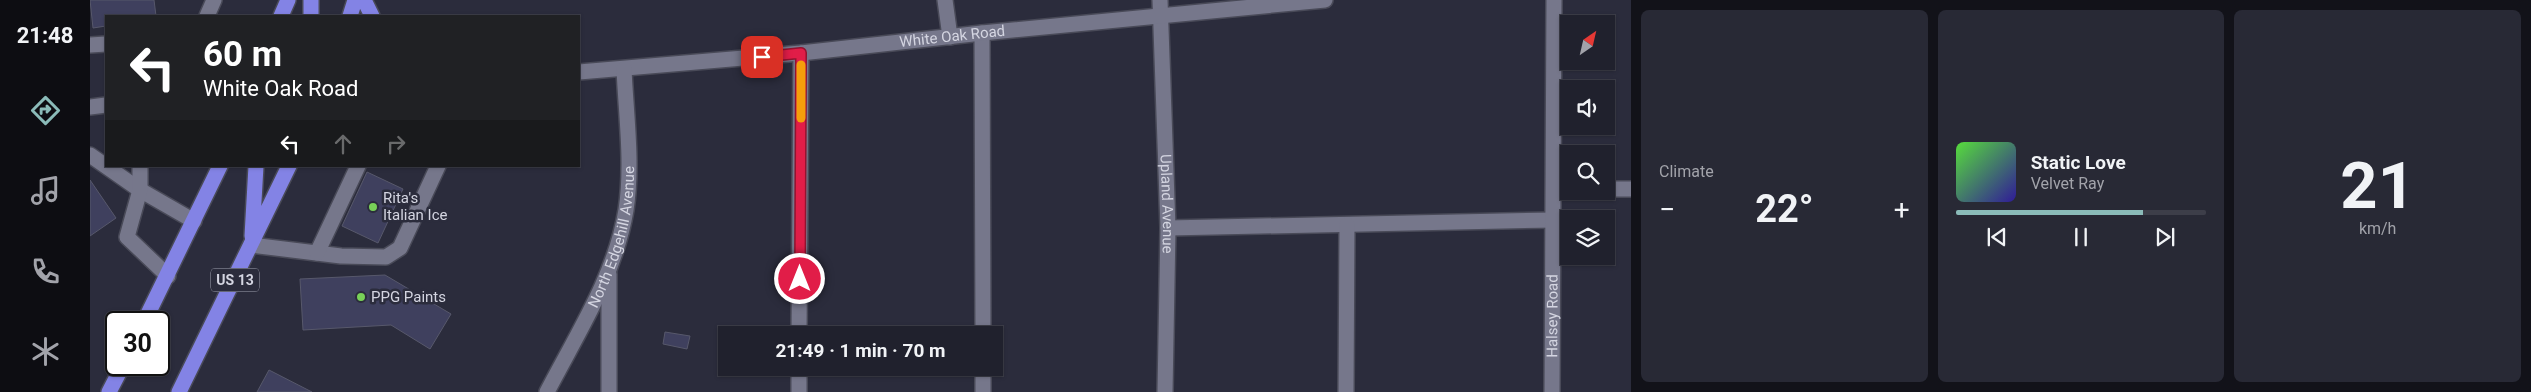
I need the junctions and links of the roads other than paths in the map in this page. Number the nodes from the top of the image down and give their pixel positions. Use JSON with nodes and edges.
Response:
{"nodes":[{"id":1,"x":214,"y":0,"type":"edge"},
{"id":2,"x":288,"y":0,"type":"edge"},
{"id":3,"x":311,"y":0,"type":"edge"},
{"id":4,"x":355,"y":0,"type":"edge"},
{"id":5,"x":364,"y":0,"type":"edge"},
{"id":6,"x":945,"y":0,"type":"edge"},
{"id":7,"x":1160,"y":0,"type":"edge"},
{"id":8,"x":1325,"y":0,"type":"edge"},
{"id":9,"x":1554,"y":0,"type":"edge"},
{"id":10,"x":207,"y":15,"type":"edge"},
{"id":11,"x":281,"y":15,"type":"edge"},
{"id":12,"x":311,"y":15,"type":"edge"},
{"id":13,"x":350,"y":15,"type":"edge"},
{"id":14,"x":372,"y":15,"type":"edge"},
{"id":15,"x":1161,"y":16,"type":"junction"},
{"id":16,"x":982,"y":33,"type":"junction"},
{"id":17,"x":950,"y":37,"type":"junction"},
{"id":18,"x":105,"y":44,"type":"edge"},
{"id":19,"x":90,"y":45,"type":"edge"},
{"id":20,"x":801,"y":53,"type":"junction"},
{"id":21,"x":624,"y":69,"type":"junction"},
{"id":22,"x":580,"y":72,"type":"edge"},
{"id":23,"x":105,"y":105,"type":"edge"},
{"id":24,"x":90,"y":106,"type":"edge"},
{"id":25,"x":90,"y":155,"type":"edge"},
{"id":26,"x":1560,"y":161,"type":"edge"},
{"id":27,"x":105,"y":166,"type":"edge"},
{"id":28,"x":107,"y":167,"type":"edge"},
{"id":29,"x":140,"y":167,"type":"edge"},
{"id":30,"x":220,"y":167,"type":"edge"},
{"id":31,"x":256,"y":167,"type":"edge"},
{"id":32,"x":289,"y":167,"type":"edge"},
{"id":33,"x":358,"y":167,"type":"edge"},
{"id":34,"x":438,"y":167,"type":"edge"},
{"id":35,"x":1615,"y":189,"type":"edge"},
{"id":36,"x":1631,"y":189,"type":"edge"},
{"id":37,"x":140,"y":190,"type":"junction"},
{"id":38,"x":1560,"y":193,"type":"edge"},
{"id":39,"x":1554,"y":220,"type":"junction"},
{"id":40,"x":194,"y":221,"type":"junction"},
{"id":41,"x":1347,"y":225,"type":"junction"},
{"id":42,"x":1168,"y":228,"type":"junction"},
{"id":43,"x":251,"y":245,"type":"junction"},
{"id":44,"x":317,"y":253,"type":"junction"},
{"id":45,"x":609,"y":270,"type":"junction"},
{"id":46,"x":168,"y":276,"type":"junction"},
{"id":47,"x":150,"y":311,"type":"edge"},
{"id":48,"x":799,"y":326,"type":"edge"},
{"id":49,"x":983,"y":326,"type":"edge"},
{"id":50,"x":117,"y":376,"type":"edge"},
{"id":51,"x":799,"y":376,"type":"edge"},
{"id":52,"x":983,"y":376,"type":"edge"},
{"id":53,"x":109,"y":392,"type":"edge"},
{"id":54,"x":179,"y":392,"type":"edge"},
{"id":55,"x":547,"y":392,"type":"edge"},
{"id":56,"x":609,"y":392,"type":"edge"},
{"id":57,"x":798,"y":392,"type":"edge"},
{"id":58,"x":983,"y":392,"type":"edge"},
{"id":59,"x":1166,"y":392,"type":"edge"},
{"id":60,"x":1346,"y":392,"type":"edge"},
{"id":61,"x":1552,"y":392,"type":"edge"}],
"edges":[{"from":1,"to":10,"type":"street"},
{"from":2,"to":11,"type":"highway"},
{"from":3,"to":12,"type":"highway"},
{"from":4,"to":13,"type":"highway"},
{"from":5,"to":14,"type":"highway"},
{"from":6,"to":17,"type":"street"},
{"from":7,"to":15,"type":"street","name":"Upland Avenue"},
{"from":8,"to":15,"type":"street","name":"White Oak Road"},
{"from":9,"to":26,"type":"street","name":"Halsey Road"},
{"from":15,"to":16,"type":"street","name":"White Oak Road"},
{"from":15,"to":42,"type":"street","name":"Upland Avenue"},
{"from":16,"to":17,"type":"street","name":"White Oak Road"},
{"from":16,"to":49,"type":"street"},
{"from":17,"to":20,"type":"street","name":"White Oak Road"},
{"from":18,"to":19,"type":"street"},
{"from":20,"to":21,"type":"street","name":"White Oak Road"},
{"from":20,"to":48,"type":"street"},
{"from":21,"to":22,"type":"street","name":"White Oak Road"},
{"from":21,"to":45,"type":"street","name":"North Edgehill Avenue"},
{"from":23,"to":24,"type":"street"},
{"from":25,"to":27,"type":"street"},
{"from":28,"to":37,"type":"street"},
{"from":29,"to":37,"type":"street"},
{"from":30,"to":40,"type":"highway"},
{"from":31,"to":43,"type":"highway"},
{"from":32,"to":43,"type":"highway","number":"US 13"},
{"from":33,"to":44,"type":"street"},
{"from":34,"to":44,"type":"street"},
{"from":35,"to":36,"type":"street"},
{"from":37,"to":40,"type":"street"},
{"from":37,"to":46,"type":"street"},
{"from":38,"to":39,"type":"street","name":"Halsey Road"},
{"from":39,"to":41,"type":"street"},
{"from":39,"to":61,"type":"street","name":"Halsey Road"},
{"from":40,"to":46,"type":"highway"},
{"from":41,"to":42,"type":"street"},
{"from":41,"to":60,"type":"street"},
{"from":42,"to":59,"type":"street","name":"Upland Avenue"},
{"from":43,"to":44,"type":"street"},
{"from":43,"to":54,"type":"highway","number":"US 13"},
{"from":45,"to":55,"type":"street","name":"North Edgehill Avenue"},
{"from":45,"to":56,"type":"street"},
{"from":46,"to":47,"type":"highway"},
{"from":50,"to":53,"type":"highway"},
{"from":51,"to":57,"type":"street"},
{"from":52,"to":58,"type":"street"}]}
